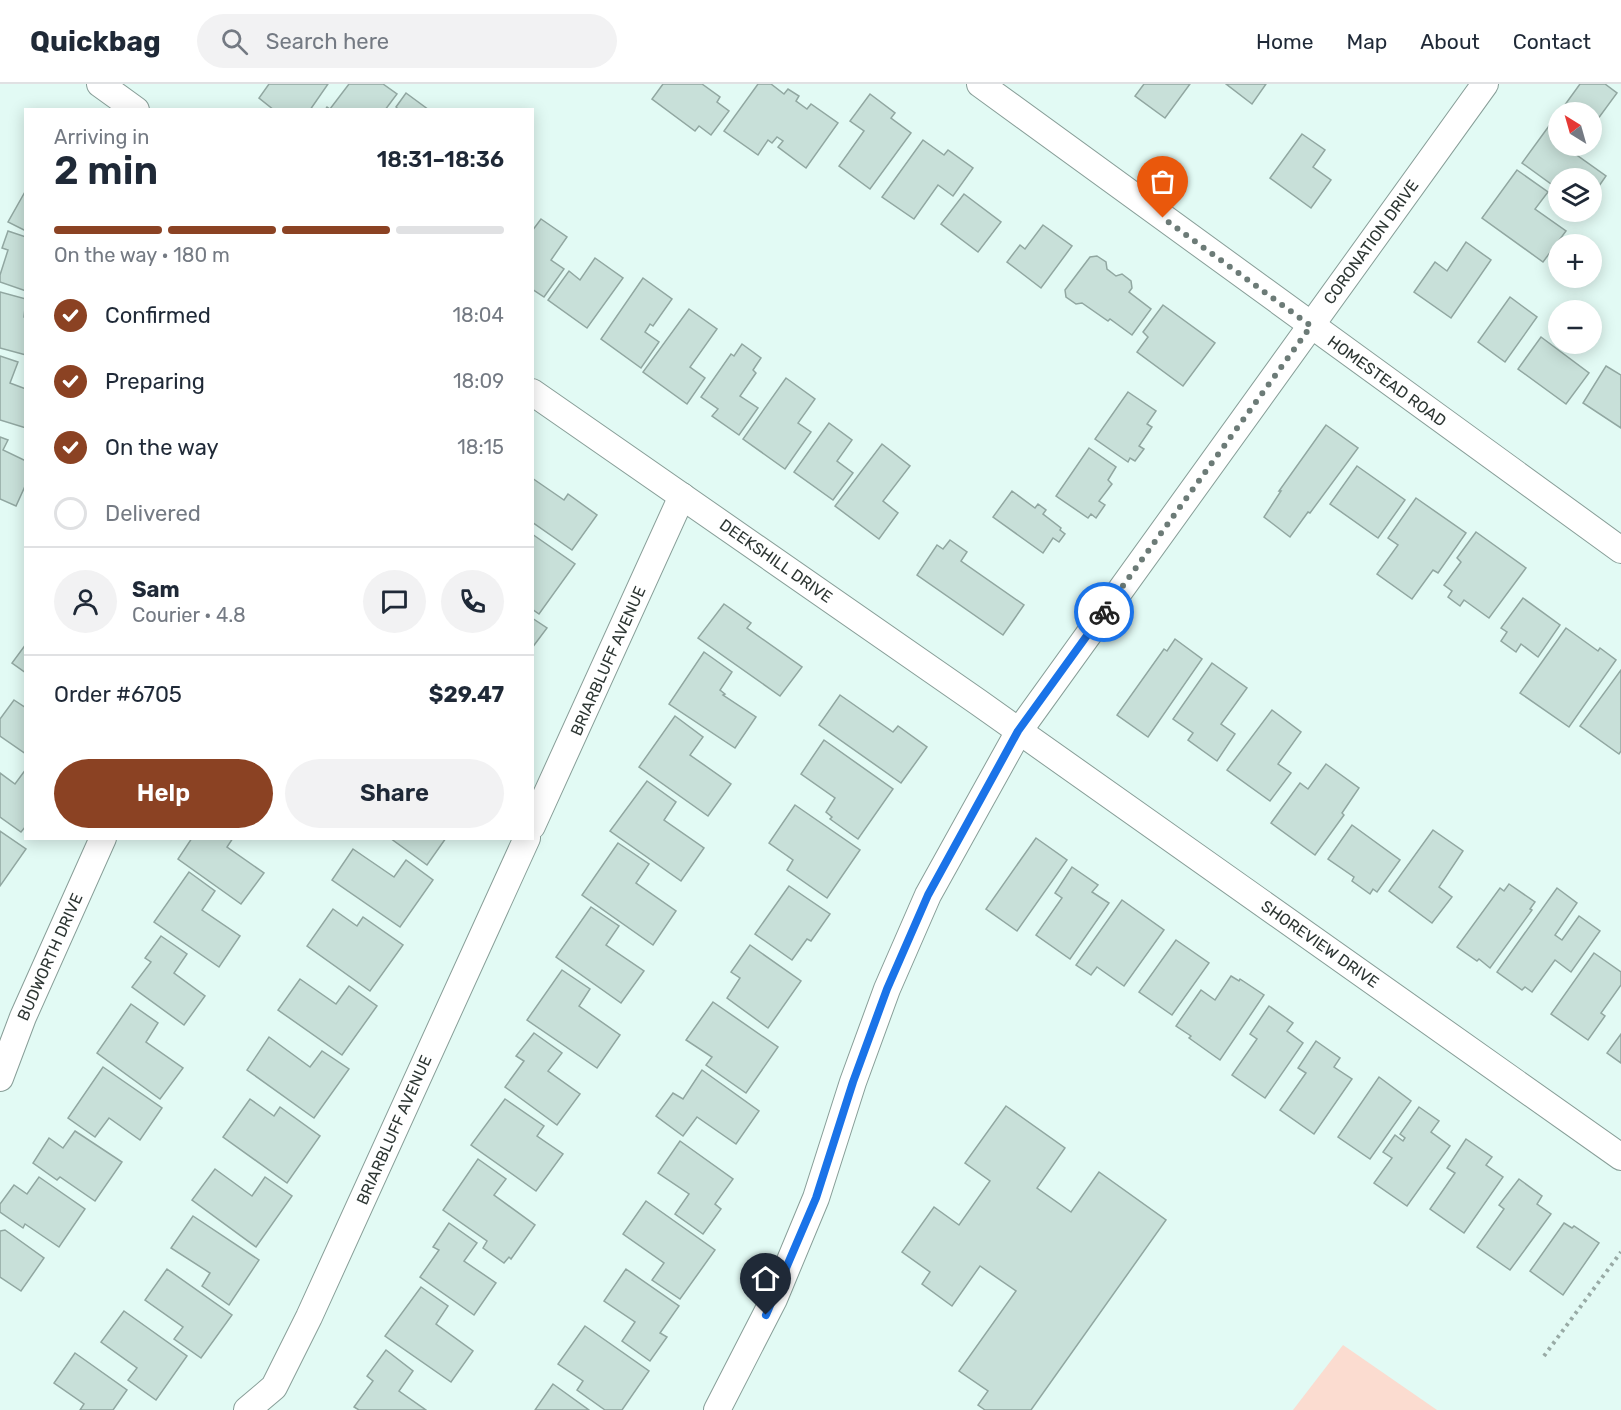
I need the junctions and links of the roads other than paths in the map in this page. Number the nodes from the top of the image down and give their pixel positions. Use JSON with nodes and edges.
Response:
{"nodes":[{"id":1,"x":100,"y":84,"type":"edge"},
{"id":2,"x":980,"y":84,"type":"edge"},
{"id":3,"x":1485,"y":84,"type":"edge"},
{"id":4,"x":133,"y":108,"type":"edge"},
{"id":5,"x":1311,"y":326,"type":"junction"},
{"id":6,"x":534,"y":393,"type":"edge"},
{"id":7,"x":682,"y":496,"type":"junction"},
{"id":8,"x":1621,"y":550,"type":"edge"},
{"id":9,"x":1018,"y":731,"type":"junction"},
{"id":10,"x":534,"y":822,"type":"edge"},
{"id":11,"x":103,"y":840,"type":"edge"},
{"id":12,"x":526,"y":840,"type":"edge"},
{"id":13,"x":0,"y":1078,"type":"edge"},
{"id":14,"x":1621,"y":1157,"type":"edge"},
{"id":15,"x":247,"y":1410,"type":"edge"},
{"id":16,"x":717,"y":1410,"type":"edge"}],
"edges":[{"from":1,"to":4,"type":"street"},
{"from":2,"to":5,"type":"street","name":"HOMESTEAD ROAD"},
{"from":3,"to":5,"type":"street","name":"CORONATION DRIVE"},
{"from":5,"to":8,"type":"street","name":"HOMESTEAD ROAD"},
{"from":5,"to":9,"type":"street","name":"CORONATION DRIVE"},
{"from":6,"to":7,"type":"street","name":"DEEKSHILL DRIVE"},
{"from":7,"to":9,"type":"street","name":"DEEKSHILL DRIVE"},
{"from":7,"to":10,"type":"street","name":"BRIARBLUFF AVENUE"},
{"from":9,"to":14,"type":"street","name":"SHOREVIEW DRIVE"},
{"from":9,"to":16,"type":"street","name":"CORONATION DRIVE"},
{"from":11,"to":13,"type":"street","name":"BUDWORTH DRIVE"},
{"from":12,"to":15,"type":"street","name":"BRIARBLUFF AVENUE"}]}
